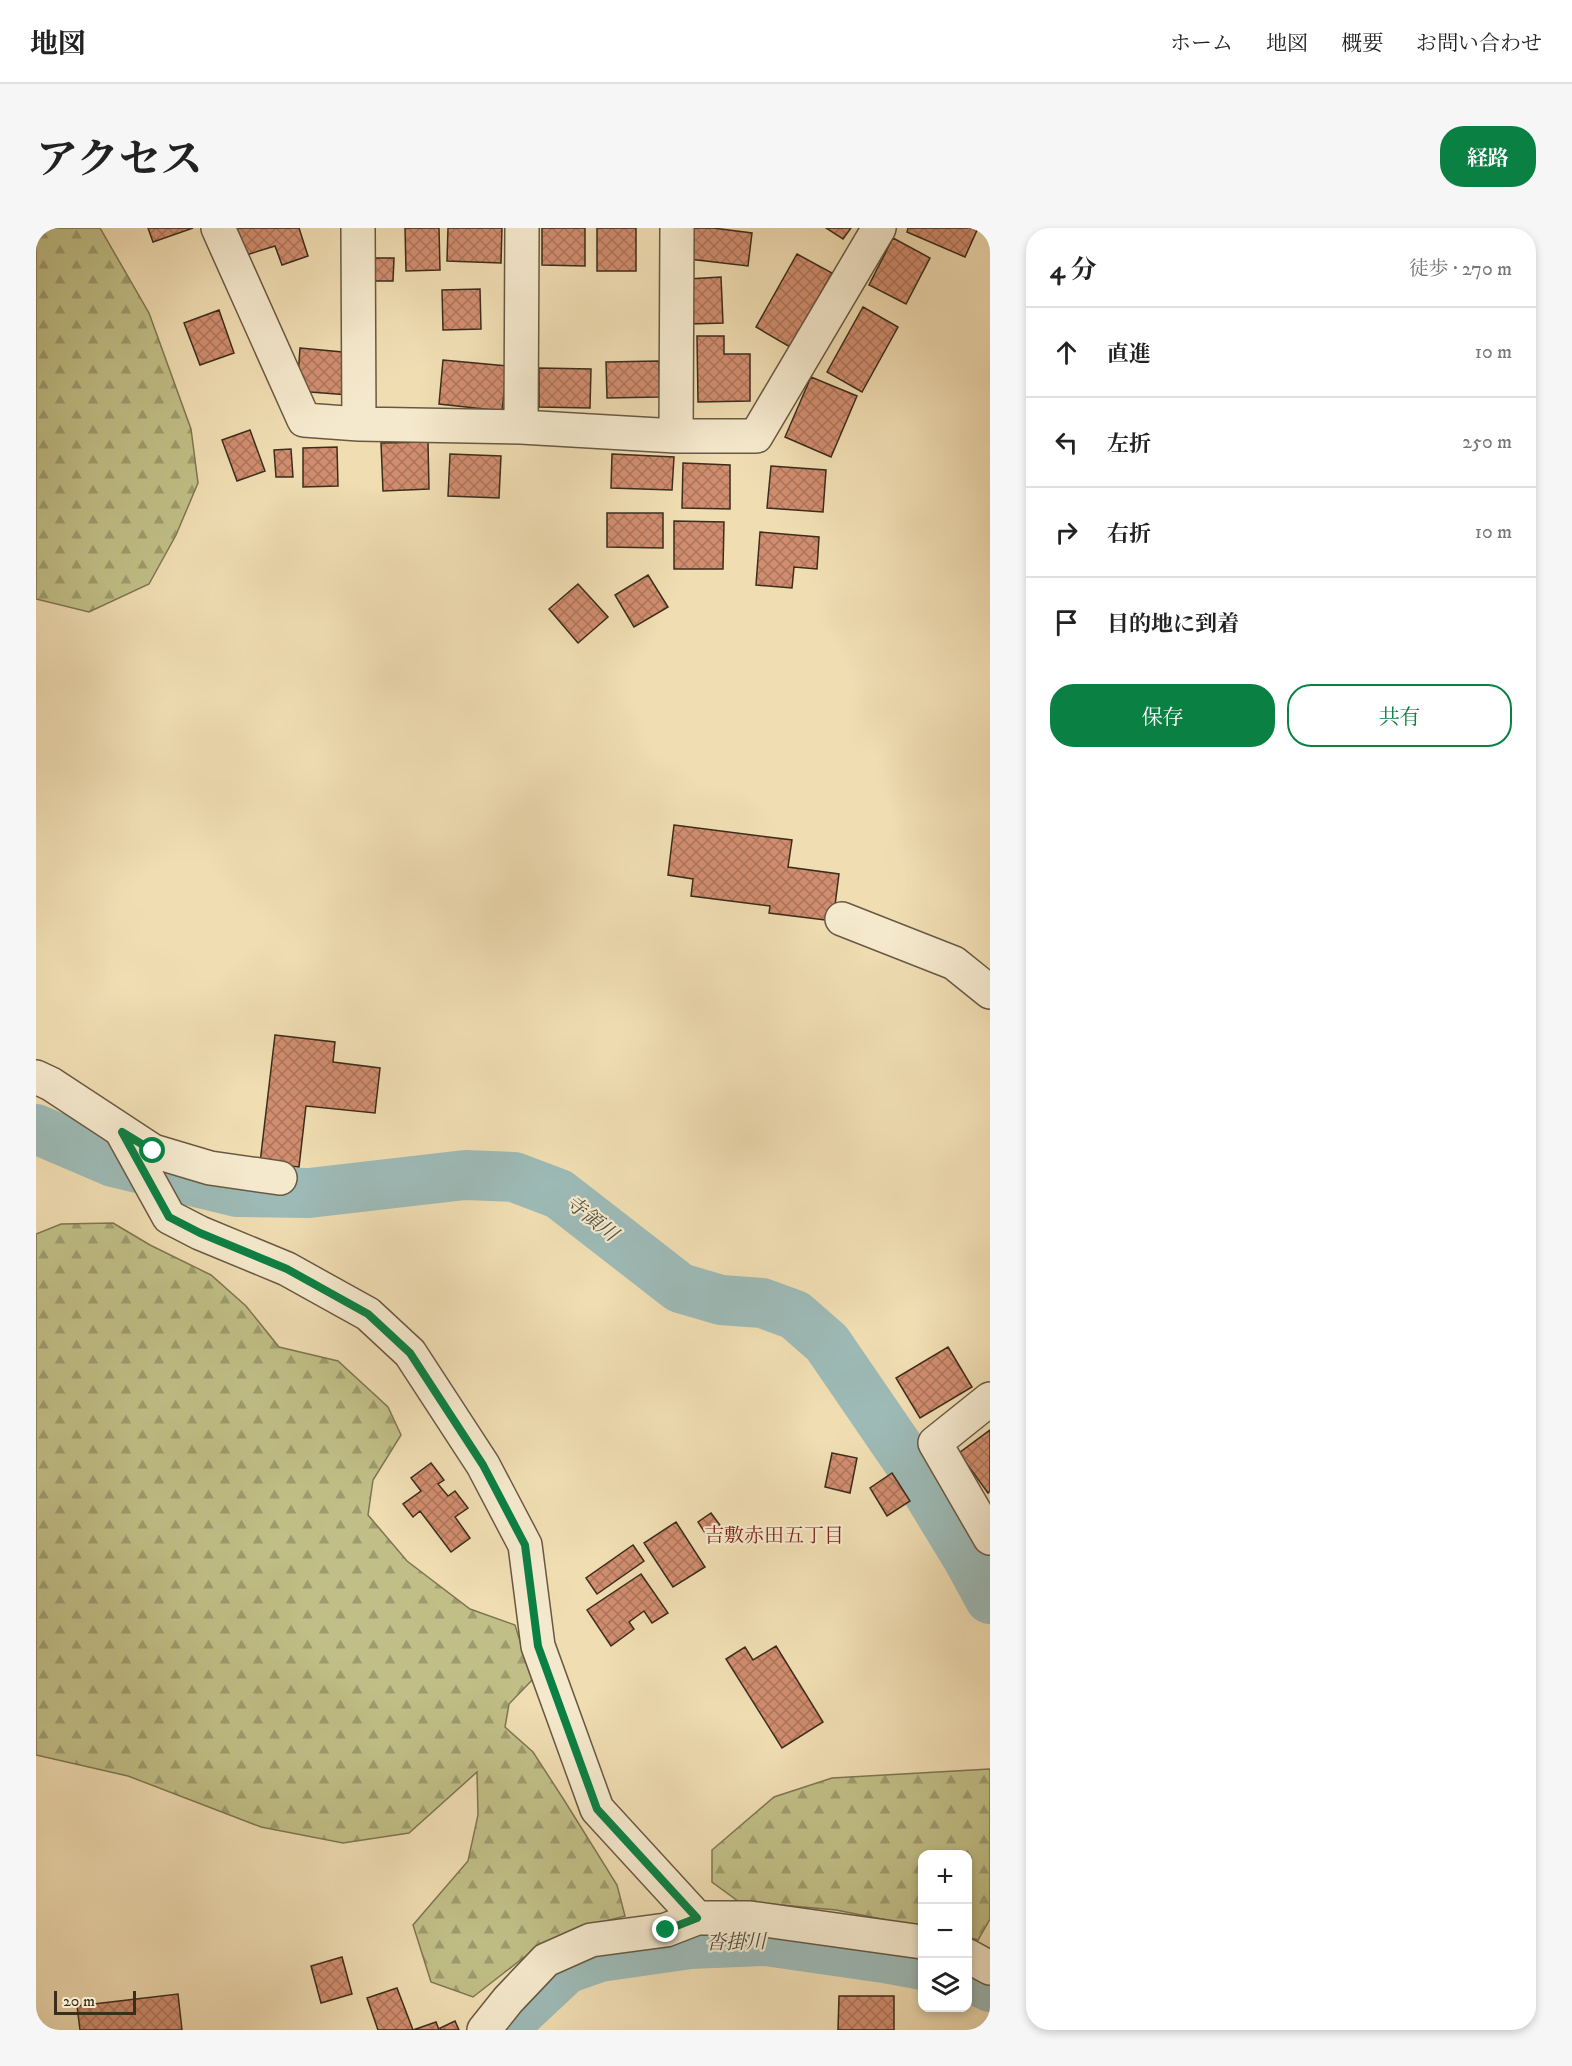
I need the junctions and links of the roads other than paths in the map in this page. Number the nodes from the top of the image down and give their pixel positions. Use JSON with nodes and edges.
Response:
{"nodes":[{"id":1,"x":218,"y":228,"type":"edge"},
{"id":2,"x":358,"y":228,"type":"edge"},
{"id":3,"x":522,"y":228,"type":"edge"},
{"id":4,"x":677,"y":228,"type":"edge"},
{"id":5,"x":879,"y":228,"type":"edge"},
{"id":6,"x":359,"y":424,"type":"junction"},
{"id":7,"x":521,"y":427,"type":"junction"},
{"id":8,"x":676,"y":436,"type":"junction"},
{"id":9,"x":842,"y":919,"type":"dead end"},
{"id":10,"x":990,"y":992,"type":"edge"},
{"id":11,"x":36,"y":1077,"type":"edge"},
{"id":12,"x":126,"y":1138,"type":"junction"},
{"id":13,"x":279,"y":1178,"type":"dead end"},
{"id":14,"x":990,"y":1399,"type":"edge"},
{"id":15,"x":990,"y":1538,"type":"edge"},
{"id":16,"x":697,"y":1918,"type":"junction"},
{"id":17,"x":918,"y":1941,"type":"edge"},
{"id":18,"x":972,"y":1958,"type":"edge"},
{"id":19,"x":990,"y":1968,"type":"edge"},
{"id":20,"x":484,"y":2030,"type":"edge"}],
"edges":[{"from":1,"to":6,"type":"street"},
{"from":2,"to":6,"type":"street"},
{"from":3,"to":7,"type":"street"},
{"from":4,"to":8,"type":"street"},
{"from":5,"to":8,"type":"street"},
{"from":6,"to":7,"type":"street"},
{"from":7,"to":8,"type":"street"},
{"from":9,"to":10,"type":"street"},
{"from":11,"to":12,"type":"street"},
{"from":12,"to":13,"type":"street"},
{"from":12,"to":16,"type":"street"},
{"from":14,"to":15,"type":"street"},
{"from":16,"to":17,"type":"street"},
{"from":16,"to":20,"type":"street"},
{"from":18,"to":19,"type":"street"}]}
